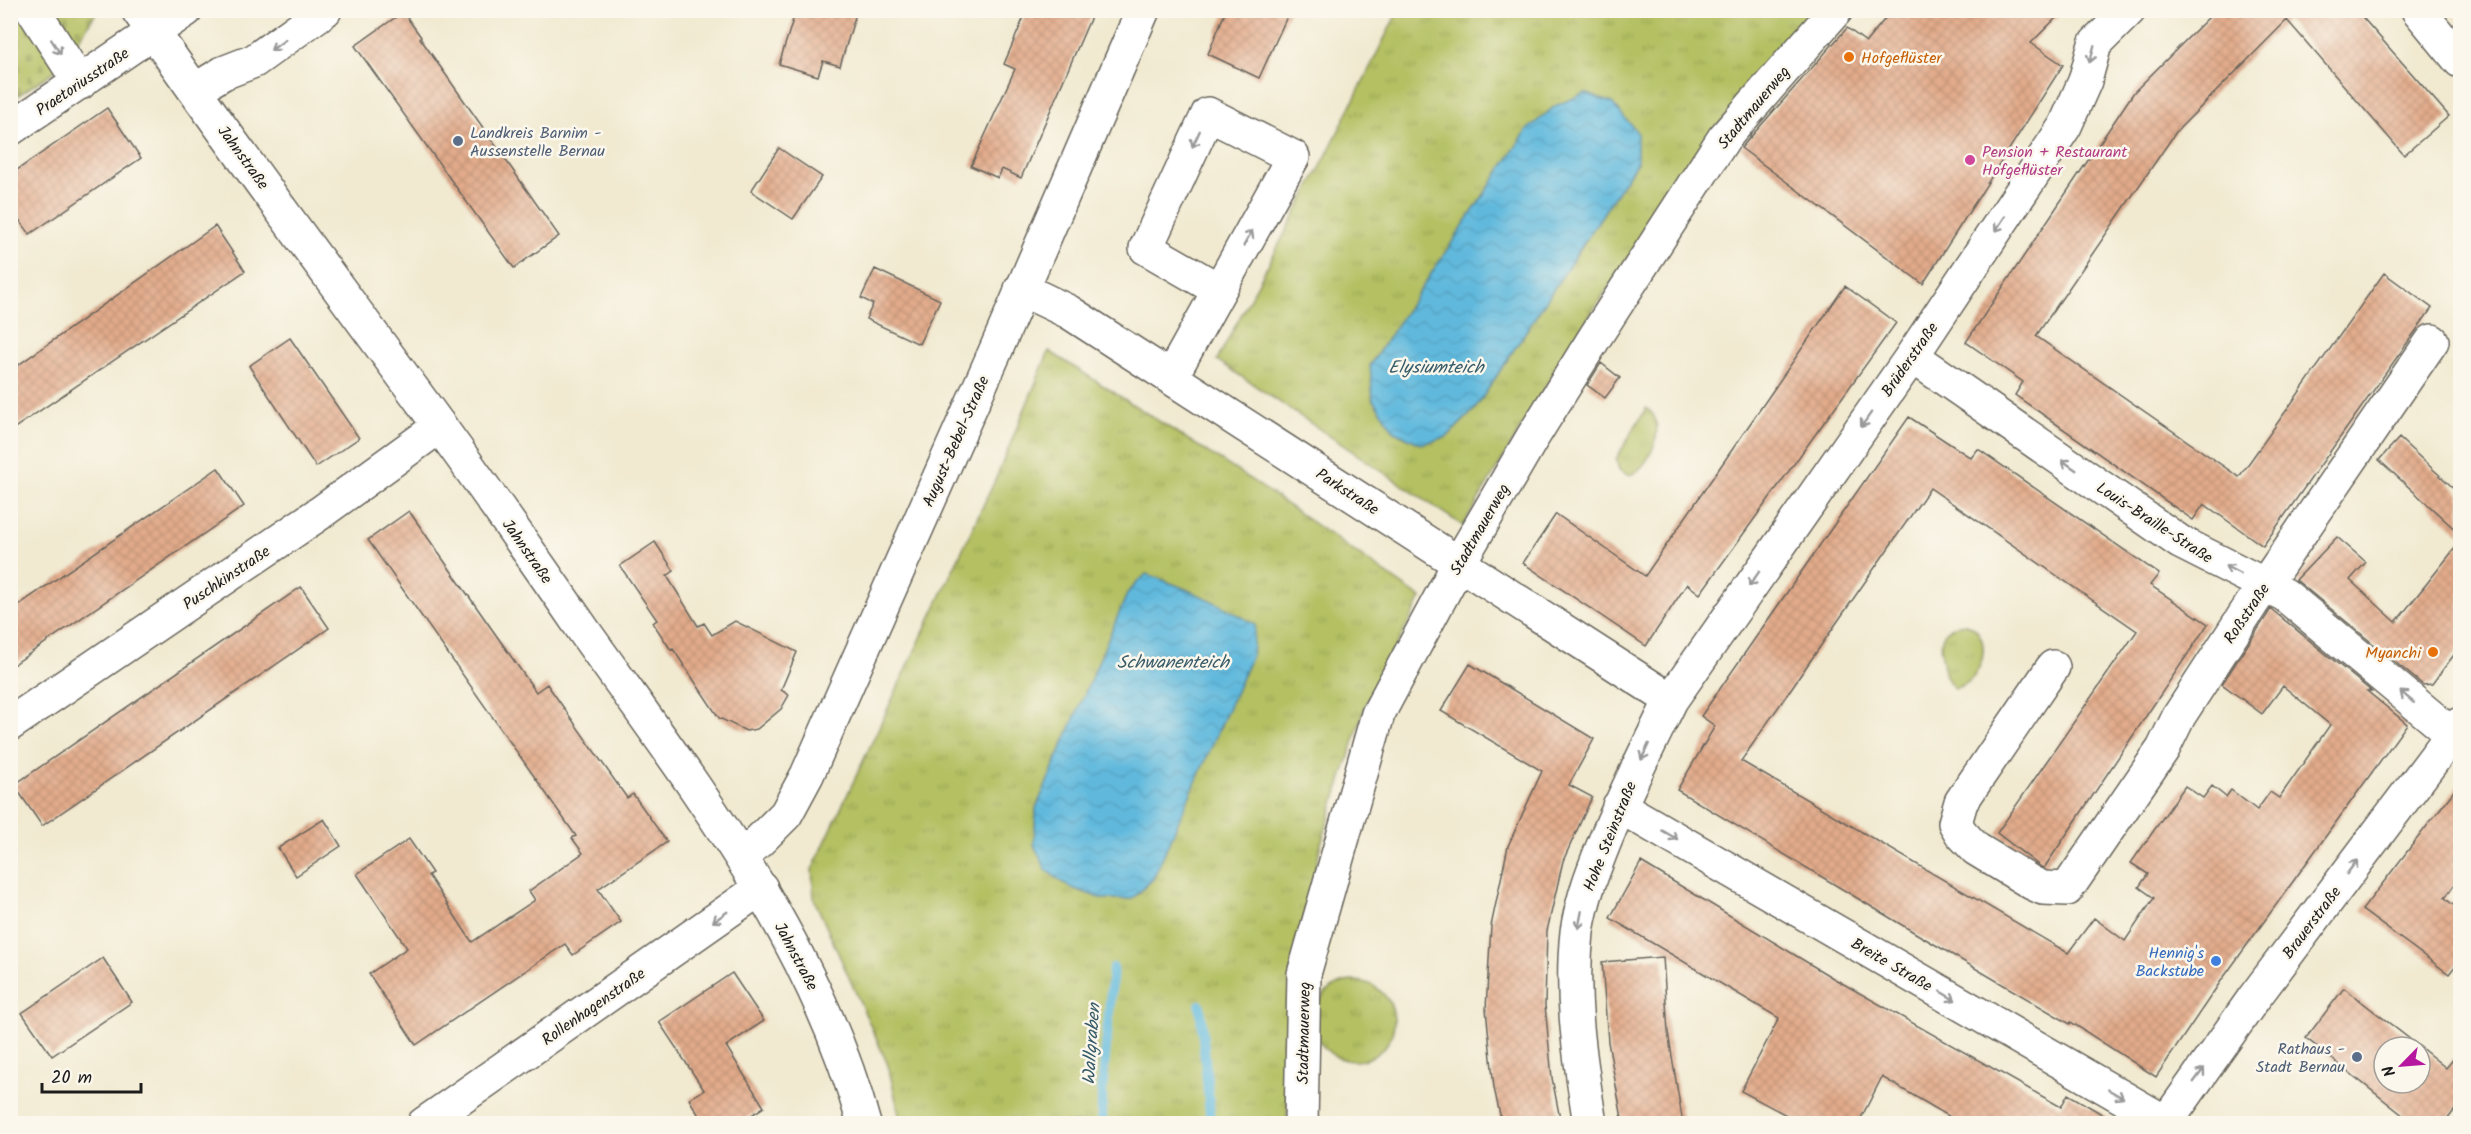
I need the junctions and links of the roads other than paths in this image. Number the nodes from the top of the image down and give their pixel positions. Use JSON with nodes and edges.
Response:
{"nodes":[{"id":1,"x":33,"y":10,"type":"edge"},
{"id":2,"x":186,"y":10,"type":"edge"},
{"id":3,"x":325,"y":10,"type":"edge"},
{"id":4,"x":1143,"y":10,"type":"edge"},
{"id":5,"x":1836,"y":10,"type":"edge"},
{"id":6,"x":2129,"y":10,"type":"edge"},
{"id":7,"x":2418,"y":10,"type":"edge"},
{"id":8,"x":145,"y":21,"type":"edge"},
{"id":9,"x":2460,"y":61,"type":"edge"},
{"id":10,"x":80,"y":83,"type":"junction"},
{"id":11,"x":195,"y":90,"type":"junction"},
{"id":12,"x":10,"y":129,"type":"edge"},
{"id":13,"x":1021,"y":289,"type":"junction"},
{"id":14,"x":1220,"y":290,"type":"junction"},
{"id":15,"x":2432,"y":341,"type":"dead end"},
{"id":16,"x":1912,"y":356,"type":"junction"},
{"id":17,"x":1171,"y":377,"type":"junction"},
{"id":18,"x":440,"y":426,"type":"junction"},
{"id":19,"x":1459,"y":562,"type":"junction"},
{"id":20,"x":2265,"y":585,"type":"junction"},
{"id":21,"x":2053,"y":667,"type":"dead end"},
{"id":22,"x":1671,"y":699,"type":"junction"},
{"id":23,"x":10,"y":724,"type":"edge"},
{"id":24,"x":2456,"y":729,"type":"edge"},
{"id":25,"x":1619,"y":806,"type":"junction"},
{"id":26,"x":741,"y":855,"type":"junction"},
{"id":27,"x":761,"y":888,"type":"junction"},
{"id":28,"x":2165,"y":1123,"type":"edge"},
{"id":29,"x":424,"y":1124,"type":"edge"},
{"id":30,"x":864,"y":1124,"type":"edge"},
{"id":31,"x":1301,"y":1124,"type":"edge"},
{"id":32,"x":1590,"y":1124,"type":"edge"}],
"edges":[{"from":1,"to":10,"type":"street","one_way":true},
{"from":2,"to":8,"type":"street","name":"Praetoriusstraße"},
{"from":3,"to":11,"type":"street","one_way":true},
{"from":4,"to":13,"type":"street","name":"August-Bebel-Straße"},
{"from":5,"to":19,"type":"street","name":"Stadtmauerweg"},
{"from":6,"to":16,"type":"street","name":"Brüderstraße","one_way":true},
{"from":7,"to":9,"type":"street"},
{"from":8,"to":10,"type":"street","name":"Praetoriusstraße"},
{"from":8,"to":11,"type":"street","name":"Jahnstraße"},
{"from":10,"to":12,"type":"street","name":"Praetoriusstraße"},
{"from":11,"to":18,"type":"street","name":"Jahnstraße"},
{"from":13,"to":17,"type":"street","name":"Parkstraße"},
{"from":13,"to":26,"type":"street","name":"August-Bebel-Straße"},
{"from":14,"to":14,"type":"street","one_way":true},
{"from":14,"to":17,"type":"street"},
{"from":15,"to":20,"type":"street","name":"Roßstraße"},
{"from":20,"to":16,"type":"street","name":"Louis-Braille-Straße","one_way":true},
{"from":16,"to":22,"type":"street","name":"Brüderstraße","one_way":true},
{"from":17,"to":19,"type":"street","name":"Parkstraße"},
{"from":18,"to":23,"type":"street","name":"Puschkinstraße"},
{"from":18,"to":26,"type":"street","name":"Jahnstraße"},
{"from":19,"to":22,"type":"street","name":"Parkstraße"},
{"from":19,"to":31,"type":"street","name":"Stadtmauerweg"},
{"from":20,"to":21,"type":"street","name":"Roßstraße"},
{"from":24,"to":20,"type":"street","name":"Louis-Braille-Straße","one_way":true},
{"from":22,"to":25,"type":"street","name":"Hohe Steinstraße","one_way":true},
{"from":28,"to":24,"type":"street","name":"Brauerstraße","one_way":true},
{"from":25,"to":28,"type":"street","name":"Breite Straße","one_way":true},
{"from":25,"to":32,"type":"street","name":"Hohe Steinstraße","one_way":true},
{"from":26,"to":27,"type":"street","name":"Jahnstraße"},
{"from":27,"to":29,"type":"street","name":"Rollenhagenstraße","one_way":true},
{"from":27,"to":30,"type":"street","name":"Jahnstraße"}]}
